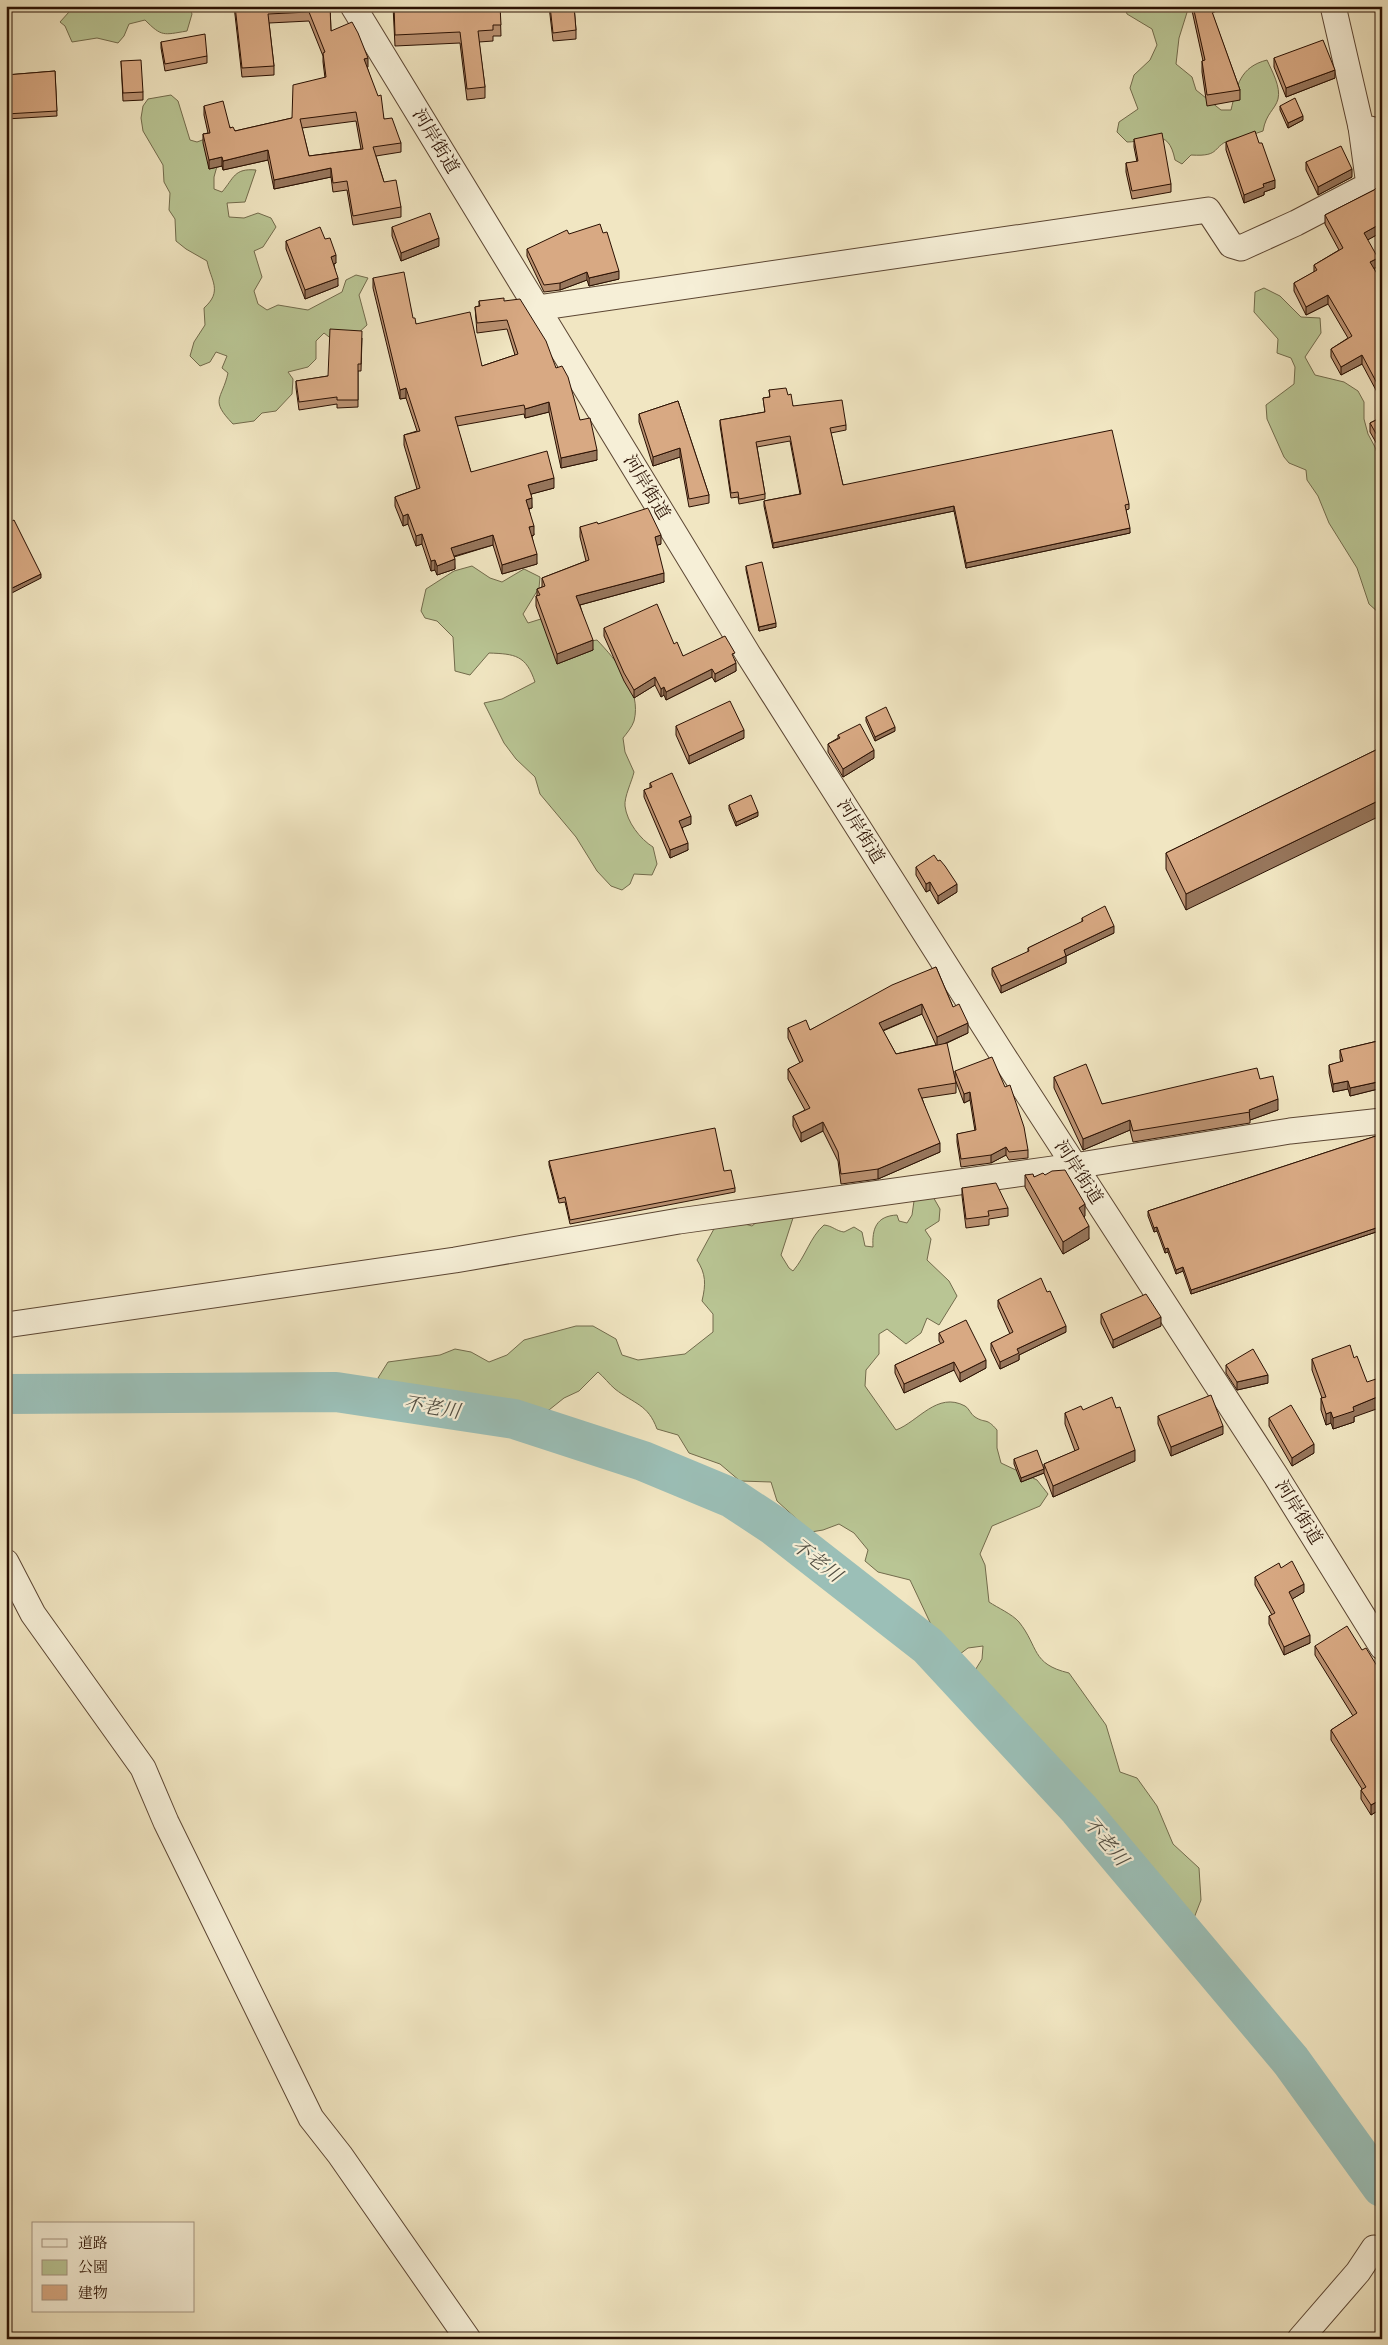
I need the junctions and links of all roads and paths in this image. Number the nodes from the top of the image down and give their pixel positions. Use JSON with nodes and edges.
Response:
{"nodes":[{"id":1,"x":353,"y":6,"type":"edge"},
{"id":2,"x":1333,"y":6,"type":"edge"},
{"id":3,"x":1371,"y":130,"type":"edge"},
{"id":4,"x":537,"y":308,"type":"junction"},
{"id":5,"x":1382,"y":1121,"type":"edge"},
{"id":6,"x":1074,"y":1166,"type":"junction"},
{"id":7,"x":6,"y":1325,"type":"edge"},
{"id":8,"x":6,"y":1562,"type":"edge"},
{"id":9,"x":1382,"y":1647,"type":"edge"},
{"id":10,"x":1374,"y":2248,"type":"dead end"},
{"id":11,"x":468,"y":2339,"type":"edge"},
{"id":12,"x":1300,"y":2339,"type":"edge"}],
"edges":[{"from":1,"to":4,"type":"street","name":"河岸街道"},
{"from":2,"to":3,"type":"street"},
{"from":3,"to":4,"type":"street"},
{"from":4,"to":6,"type":"street","name":"河岸街道"},
{"from":5,"to":6,"type":"street"},
{"from":6,"to":7,"type":"street"},
{"from":6,"to":9,"type":"street","name":"河岸街道"},
{"from":8,"to":11,"type":"street"},
{"from":10,"to":12,"type":"street"}]}
